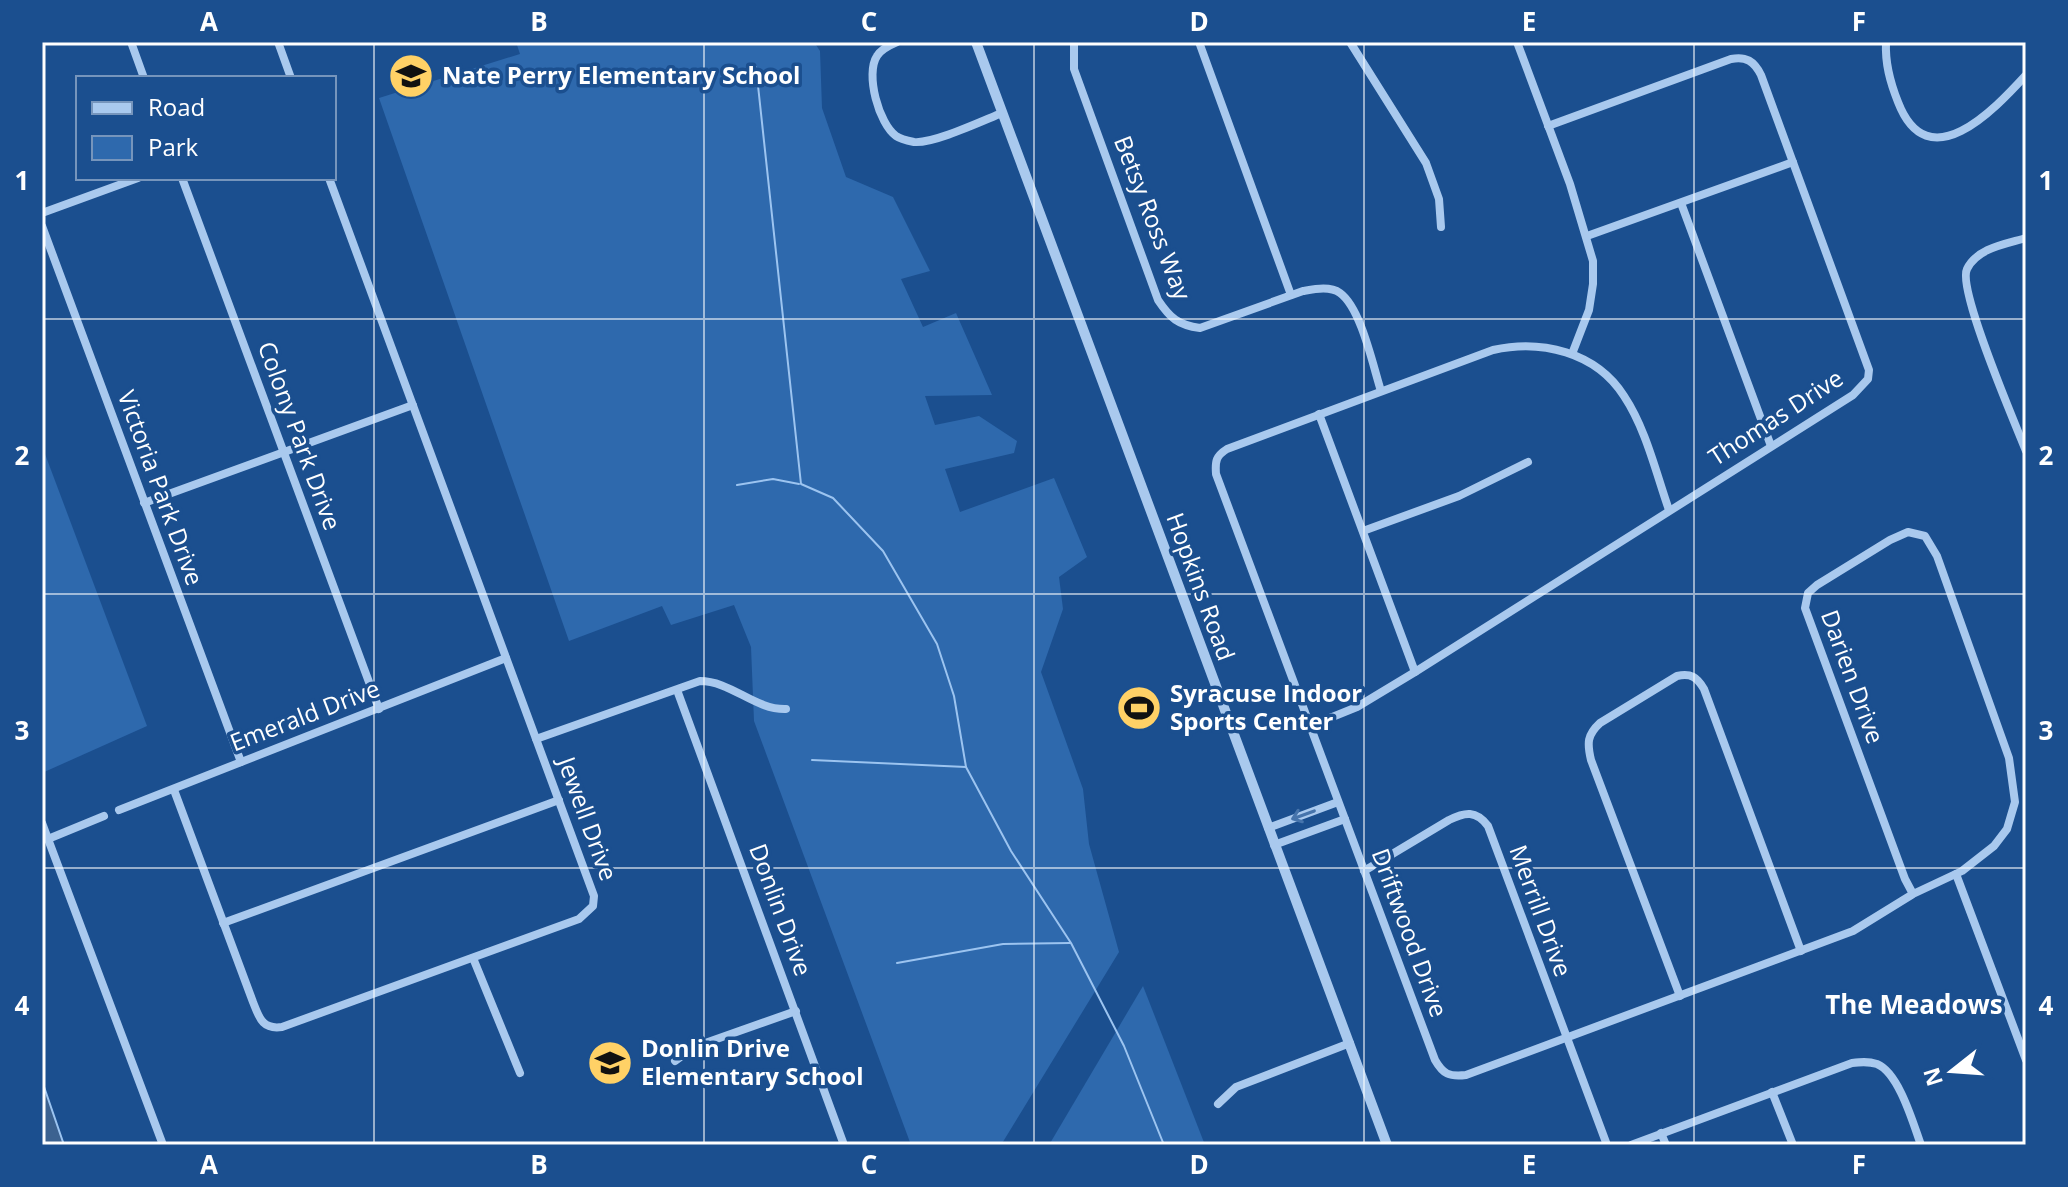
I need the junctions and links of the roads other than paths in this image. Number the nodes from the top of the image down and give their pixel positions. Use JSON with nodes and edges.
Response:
{"nodes":[{"id":1,"x":131,"y":42,"type":"edge"},
{"id":2,"x":278,"y":42,"type":"edge"},
{"id":3,"x":897,"y":42,"type":"edge"},
{"id":4,"x":976,"y":42,"type":"edge"},
{"id":5,"x":1074,"y":42,"type":"edge"},
{"id":6,"x":1199,"y":42,"type":"edge"},
{"id":7,"x":1350,"y":42,"type":"edge"},
{"id":8,"x":1517,"y":42,"type":"edge"},
{"id":9,"x":1886,"y":42,"type":"edge"},
{"id":10,"x":2026,"y":75,"type":"edge"},
{"id":11,"x":143,"y":76,"type":"edge"},
{"id":12,"x":290,"y":76,"type":"edge"},
{"id":13,"x":1002,"y":113,"type":"junction"},
{"id":14,"x":1548,"y":126,"type":"junction"},
{"id":15,"x":1793,"y":162,"type":"junction"},
{"id":16,"x":133,"y":180,"type":"edge"},
{"id":17,"x":183,"y":180,"type":"edge"},
{"id":18,"x":330,"y":180,"type":"edge"},
{"id":19,"x":1681,"y":203,"type":"junction"},
{"id":20,"x":42,"y":213,"type":"edge"},
{"id":21,"x":42,"y":226,"type":"edge"},
{"id":22,"x":1441,"y":227,"type":"dead end"},
{"id":23,"x":1587,"y":236,"type":"junction"},
{"id":24,"x":2026,"y":238,"type":"edge"},
{"id":25,"x":1291,"y":295,"type":"junction"},
{"id":26,"x":1572,"y":354,"type":"junction"},
{"id":27,"x":1381,"y":391,"type":"junction"},
{"id":28,"x":413,"y":405,"type":"junction"},
{"id":29,"x":1319,"y":414,"type":"junction"},
{"id":30,"x":1771,"y":446,"type":"junction"},
{"id":31,"x":2026,"y":451,"type":"edge"},
{"id":32,"x":283,"y":452,"type":"junction"},
{"id":33,"x":1528,"y":462,"type":"dead end"},
{"id":34,"x":144,"y":503,"type":"junction"},
{"id":35,"x":1669,"y":510,"type":"junction"},
{"id":36,"x":1363,"y":531,"type":"junction"},
{"id":37,"x":1919,"y":534,"type":"joint"},
{"id":38,"x":506,"y":658,"type":"junction"},
{"id":39,"x":1415,"y":672,"type":"junction"},
{"id":40,"x":677,"y":690,"type":"junction"},
{"id":41,"x":379,"y":709,"type":"junction"},
{"id":42,"x":786,"y":709,"type":"dead end"},
{"id":43,"x":1310,"y":726,"type":"junction"},
{"id":44,"x":536,"y":739,"type":"junction"},
{"id":45,"x":241,"y":762,"type":"junction"},
{"id":46,"x":174,"y":790,"type":"junction"},
{"id":47,"x":559,"y":800,"type":"junction"},
{"id":48,"x":1338,"y":802,"type":"junction"},
{"id":49,"x":119,"y":810,"type":"dead end"},
{"id":50,"x":104,"y":816,"type":"dead end"},
{"id":51,"x":1345,"y":819,"type":"junction"},
{"id":52,"x":42,"y":823,"type":"edge"},
{"id":53,"x":1268,"y":828,"type":"junction"},
{"id":54,"x":48,"y":839,"type":"junction"},
{"id":55,"x":1274,"y":845,"type":"junction"},
{"id":56,"x":1364,"y":871,"type":"junction"},
{"id":57,"x":1956,"y":874,"type":"junction"},
{"id":58,"x":1913,"y":894,"type":"junction"},
{"id":59,"x":223,"y":923,"type":"junction"},
{"id":60,"x":1801,"y":951,"type":"junction"},
{"id":61,"x":473,"y":958,"type":"junction"},
{"id":62,"x":1680,"y":996,"type":"junction"},
{"id":63,"x":796,"y":1011,"type":"junction"},
{"id":64,"x":1565,"y":1038,"type":"junction"},
{"id":65,"x":1350,"y":1043,"type":"junction"},
{"id":66,"x":2026,"y":1060,"type":"edge"},
{"id":67,"x":675,"y":1061,"type":"dead end"},
{"id":68,"x":520,"y":1073,"type":"dead end"},
{"id":69,"x":1772,"y":1092,"type":"junction"},
{"id":70,"x":1218,"y":1104,"type":"dead end"},
{"id":71,"x":1661,"y":1133,"type":"junction"},
{"id":72,"x":163,"y":1145,"type":"edge"},
{"id":73,"x":844,"y":1145,"type":"edge"},
{"id":74,"x":1387,"y":1145,"type":"edge"},
{"id":75,"x":1607,"y":1145,"type":"edge"},
{"id":76,"x":1631,"y":1145,"type":"edge"},
{"id":77,"x":1666,"y":1145,"type":"edge"},
{"id":78,"x":1793,"y":1145,"type":"edge"},
{"id":79,"x":1921,"y":1145,"type":"edge"}],
"edges":[{"from":1,"to":11,"type":"street"},
{"from":2,"to":12,"type":"street"},
{"from":3,"to":13,"type":"street"},
{"from":4,"to":13,"type":"street","name":"Hopkins Road"},
{"from":5,"to":25,"type":"street","name":"Betsy Ross Way"},
{"from":6,"to":25,"type":"street"},
{"from":7,"to":22,"type":"street"},
{"from":8,"to":14,"type":"street"},
{"from":9,"to":10,"type":"street"},
{"from":13,"to":53,"type":"street","name":"Hopkins Road"},
{"from":14,"to":15,"type":"street","name":"Thomas Drive"},
{"from":14,"to":23,"type":"street"},
{"from":15,"to":19,"type":"street"},
{"from":15,"to":30,"type":"street","name":"Thomas Drive"},
{"from":16,"to":20,"type":"street"},
{"from":17,"to":32,"type":"street","name":"Colony Park Drive"},
{"from":18,"to":28,"type":"street","name":"Jewell Drive"},
{"from":19,"to":23,"type":"street"},
{"from":19,"to":30,"type":"street"},
{"from":21,"to":34,"type":"street","name":"Victoria Park Drive"},
{"from":23,"to":26,"type":"street"},
{"from":24,"to":31,"type":"street"},
{"from":25,"to":27,"type":"street","name":"Betsy Ross Way"},
{"from":26,"to":27,"type":"street","name":"Driftwood Drive"},
{"from":26,"to":35,"type":"street","name":"Driftwood Drive"},
{"from":27,"to":29,"type":"street","name":"Driftwood Drive"},
{"from":28,"to":32,"type":"street"},
{"from":28,"to":38,"type":"street","name":"Jewell Drive"},
{"from":29,"to":36,"type":"street"},
{"from":29,"to":43,"type":"street","name":"Driftwood Drive"},
{"from":30,"to":35,"type":"street","name":"Thomas Drive"},
{"from":32,"to":34,"type":"street"},
{"from":32,"to":41,"type":"street","name":"Colony Park Drive"},
{"from":33,"to":36,"type":"street"},
{"from":34,"to":45,"type":"street","name":"Victoria Park Drive"},
{"from":35,"to":39,"type":"street","name":"Thomas Drive"},
{"from":36,"to":39,"type":"street"},
{"from":37,"to":57,"type":"street","name":"Driftwood Drive"},
{"from":37,"to":58,"type":"street","name":"Darien Drive"},
{"from":38,"to":41,"type":"street","name":"Emerald Drive"},
{"from":38,"to":44,"type":"street","name":"Jewell Drive"},
{"from":39,"to":43,"type":"street","name":"Thomas Drive"},
{"from":40,"to":42,"type":"street"},
{"from":40,"to":44,"type":"street"},
{"from":40,"to":63,"type":"street","name":"Donlin Drive"},
{"from":41,"to":45,"type":"street","name":"Emerald Drive"},
{"from":43,"to":48,"type":"street","name":"Driftwood Drive"},
{"from":44,"to":47,"type":"street","name":"Jewell Drive"},
{"from":45,"to":46,"type":"street","name":"Emerald Drive"},
{"from":46,"to":49,"type":"street","name":"Emerald Drive"},
{"from":46,"to":59,"type":"street","name":"Jewell Drive"},
{"from":47,"to":59,"type":"street"},
{"from":47,"to":61,"type":"street","name":"Jewell Drive"},
{"from":48,"to":51,"type":"street","name":"Driftwood Drive"},
{"from":48,"to":53,"type":"street","one_way":true},
{"from":50,"to":54,"type":"street"},
{"from":51,"to":55,"type":"street"},
{"from":51,"to":56,"type":"street","name":"Driftwood Drive"},
{"from":52,"to":54,"type":"street"},
{"from":53,"to":55,"type":"street","name":"Hopkins Road"},
{"from":54,"to":72,"type":"street"},
{"from":55,"to":65,"type":"street","name":"Hopkins Road"},
{"from":56,"to":64,"type":"street","name":"Driftwood Drive"},
{"from":56,"to":64,"type":"street","name":"Merrill Drive"},
{"from":57,"to":58,"type":"street","name":"Driftwood Drive"},
{"from":57,"to":66,"type":"street"},
{"from":58,"to":60,"type":"street","name":"Driftwood Drive"},
{"from":59,"to":61,"type":"street","name":"Jewell Drive"},
{"from":60,"to":62,"type":"street","name":"Driftwood Drive"},
{"from":60,"to":62,"type":"street"},
{"from":61,"to":68,"type":"street"},
{"from":62,"to":64,"type":"street","name":"Driftwood Drive"},
{"from":63,"to":67,"type":"street"},
{"from":63,"to":73,"type":"street","name":"Donlin Drive"},
{"from":64,"to":75,"type":"street","name":"Merrill Drive"},
{"from":65,"to":70,"type":"street"},
{"from":65,"to":74,"type":"street","name":"Hopkins Road"},
{"from":69,"to":71,"type":"street"},
{"from":69,"to":78,"type":"street"},
{"from":69,"to":79,"type":"street"},
{"from":71,"to":76,"type":"street"},
{"from":71,"to":77,"type":"street"}]}
